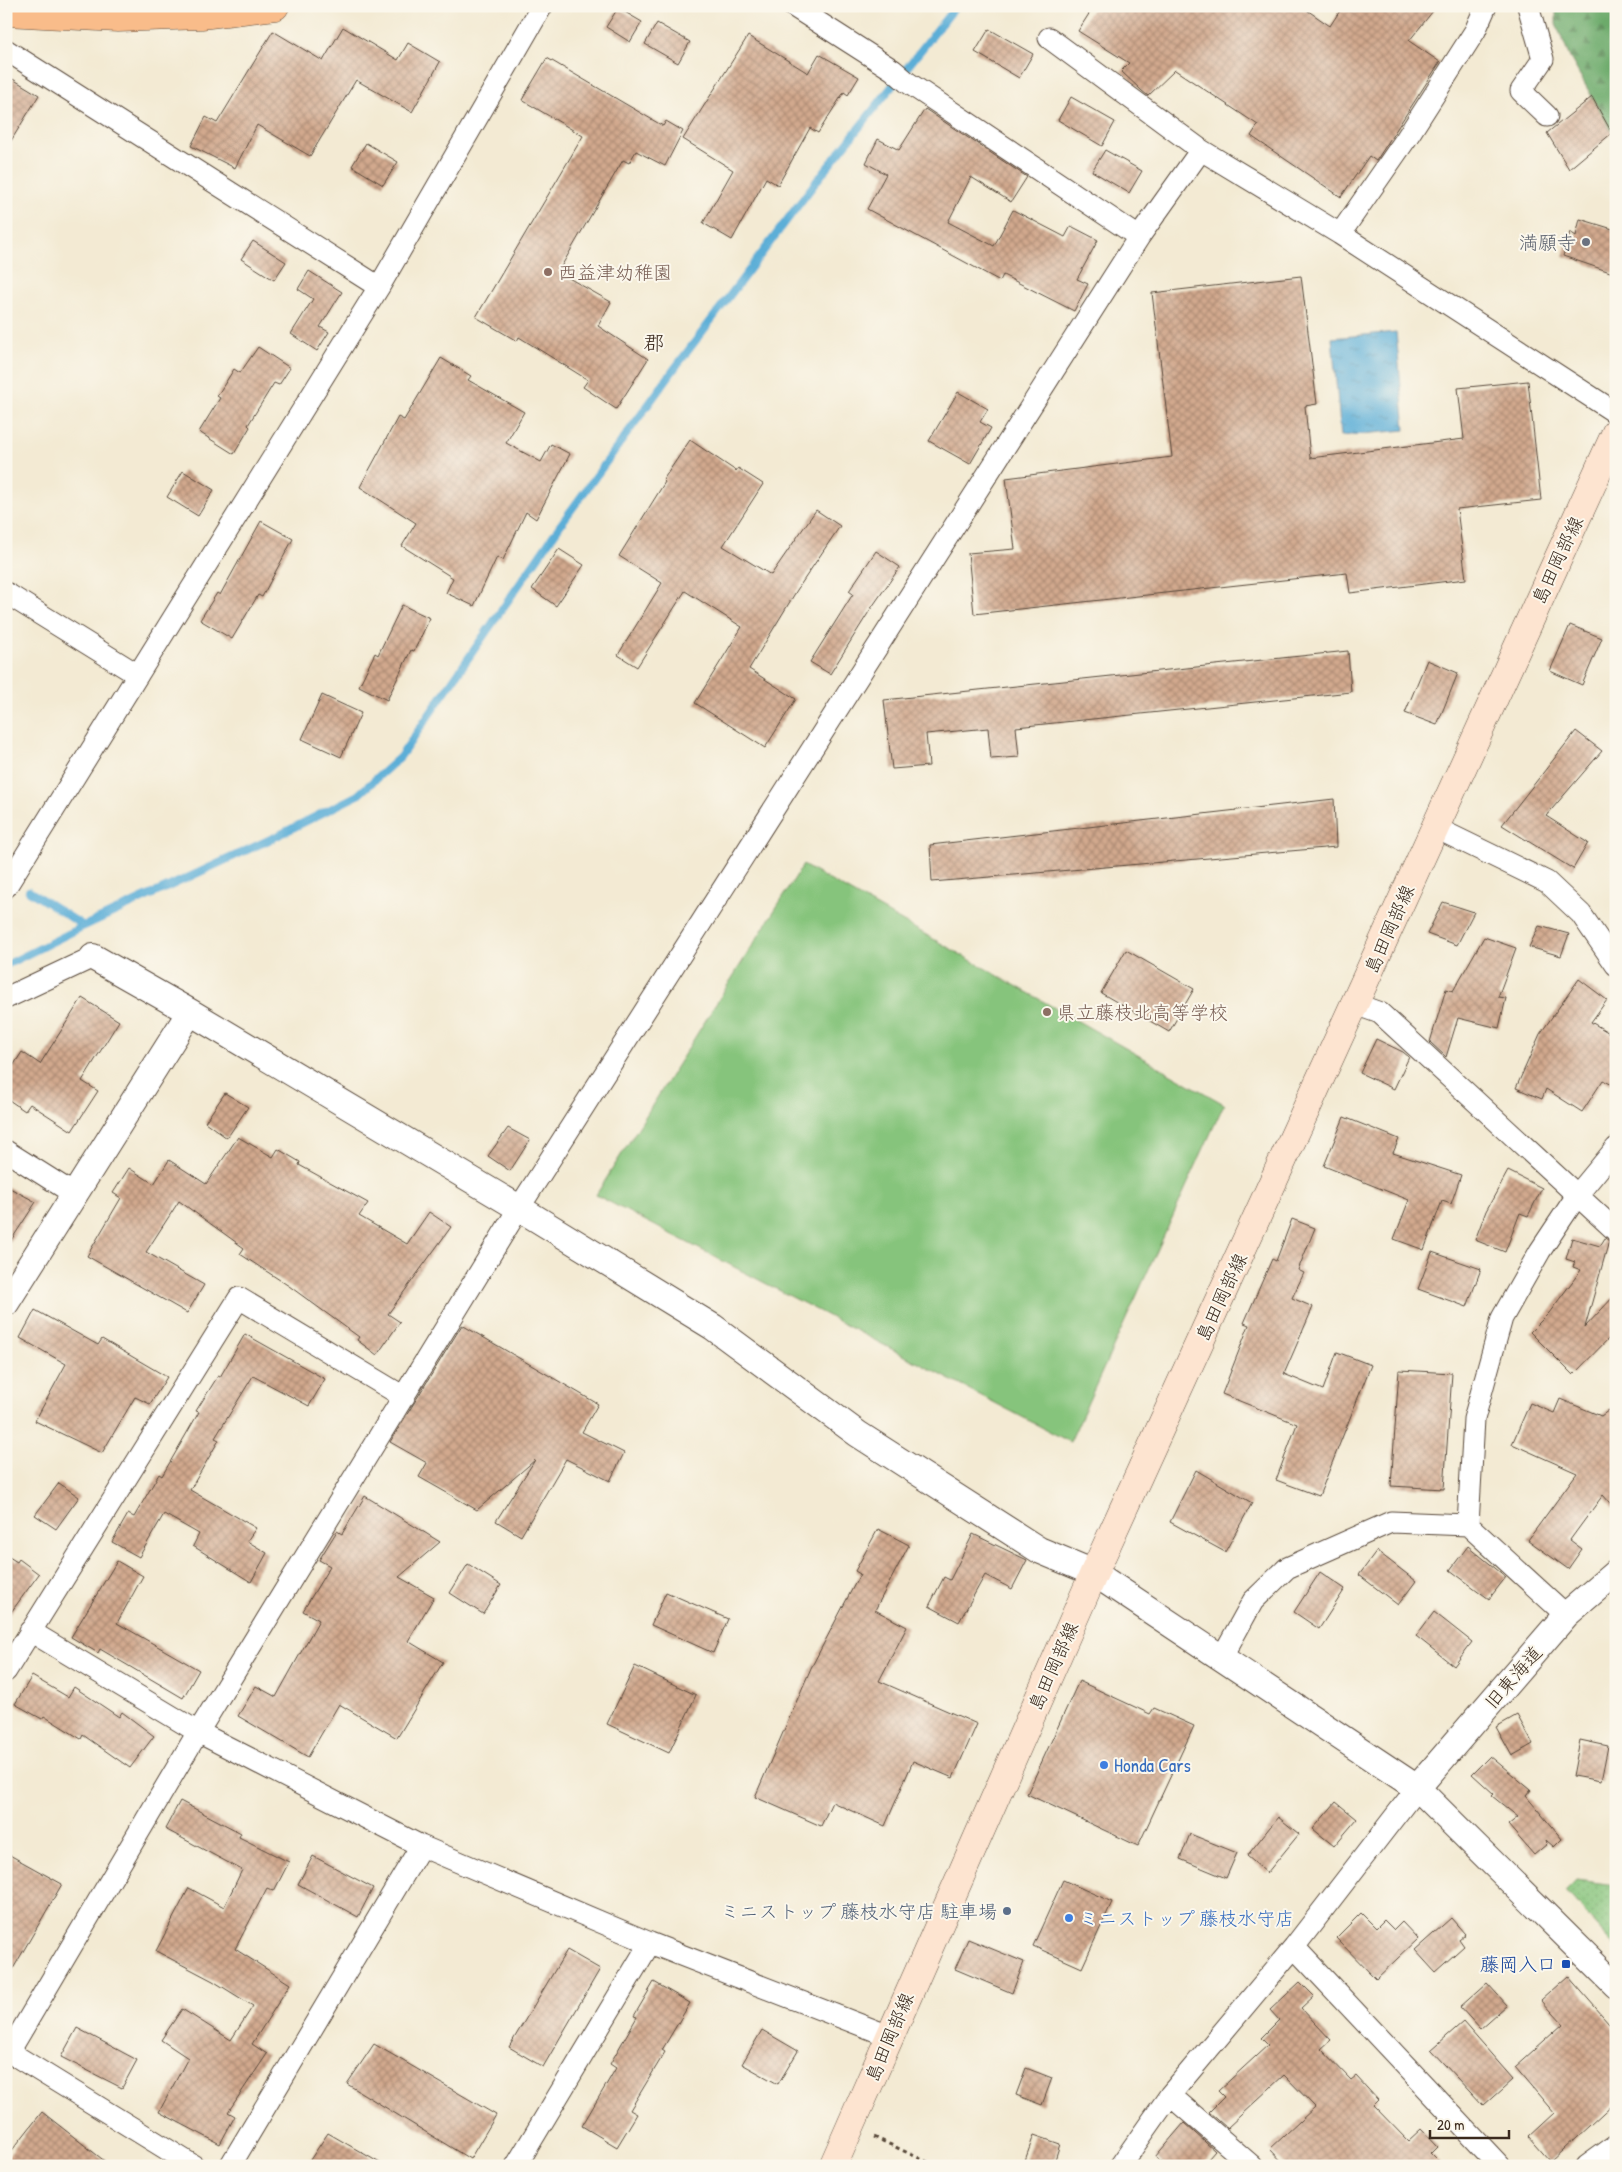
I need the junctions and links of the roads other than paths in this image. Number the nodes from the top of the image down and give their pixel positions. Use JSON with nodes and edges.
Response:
{"nodes":[{"id":1,"x":275,"y":6,"type":"edge"},
{"id":2,"x":542,"y":6,"type":"edge"},
{"id":3,"x":794,"y":6,"type":"edge"},
{"id":4,"x":1486,"y":6,"type":"edge"},
{"id":5,"x":1528,"y":6,"type":"edge"},
{"id":6,"x":6,"y":12,"type":"edge"},
{"id":7,"x":1049,"y":38,"type":"dead end"},
{"id":8,"x":6,"y":50,"type":"edge"},
{"id":9,"x":1547,"y":116,"type":"dead end"},
{"id":10,"x":1201,"y":150,"type":"junction"},
{"id":11,"x":1340,"y":234,"type":"junction"},
{"id":12,"x":1140,"y":237,"type":"junction"},
{"id":13,"x":378,"y":287,"type":"junction"},
{"id":14,"x":1616,"y":413,"type":"edge"},
{"id":15,"x":1616,"y":432,"type":"edge"},
{"id":16,"x":6,"y":593,"type":"edge"},
{"id":17,"x":138,"y":675,"type":"junction"},
{"id":18,"x":1434,"y":827,"type":"junction"},
{"id":19,"x":6,"y":887,"type":"edge"},
{"id":20,"x":93,"y":957,"type":"joint"},
{"id":21,"x":1616,"y":965,"type":"edge"},
{"id":22,"x":6,"y":998,"type":"edge"},
{"id":23,"x":1356,"y":1004,"type":"junction"},
{"id":24,"x":190,"y":1012,"type":"junction"},
{"id":25,"x":1616,"y":1148,"type":"edge"},
{"id":26,"x":6,"y":1151,"type":"edge"},
{"id":27,"x":74,"y":1194,"type":"junction"},
{"id":28,"x":1578,"y":1194,"type":"junction"},
{"id":29,"x":519,"y":1208,"type":"junction"},
{"id":30,"x":1616,"y":1231,"type":"edge"},
{"id":31,"x":6,"y":1303,"type":"edge"},
{"id":32,"x":404,"y":1398,"type":"junction"},
{"id":33,"x":1468,"y":1526,"type":"junction"},
{"id":34,"x":1616,"y":1572,"type":"edge"},
{"id":35,"x":1094,"y":1573,"type":"junction"},
{"id":36,"x":1566,"y":1616,"type":"junction"},
{"id":37,"x":30,"y":1631,"type":"junction"},
{"id":38,"x":1222,"y":1657,"type":"junction"},
{"id":39,"x":6,"y":1671,"type":"edge"},
{"id":40,"x":198,"y":1732,"type":"junction"},
{"id":41,"x":1417,"y":1788,"type":"junction"},
{"id":42,"x":421,"y":1846,"type":"junction"},
{"id":43,"x":650,"y":1943,"type":"junction"},
{"id":44,"x":1294,"y":1947,"type":"junction"},
{"id":45,"x":1616,"y":1985,"type":"edge"},
{"id":46,"x":889,"y":2036,"type":"junction"},
{"id":47,"x":8,"y":2051,"type":"edge"},
{"id":48,"x":1170,"y":2095,"type":"junction"},
{"id":49,"x":1616,"y":2145,"type":"edge"},
{"id":50,"x":194,"y":2166,"type":"edge"},
{"id":51,"x":230,"y":2166,"type":"edge"},
{"id":52,"x":516,"y":2166,"type":"edge"},
{"id":53,"x":833,"y":2166,"type":"edge"},
{"id":54,"x":1120,"y":2166,"type":"edge"},
{"id":55,"x":1252,"y":2166,"type":"edge"},
{"id":56,"x":1500,"y":2166,"type":"edge"},
{"id":57,"x":1587,"y":2166,"type":"edge"}],
"edges":[{"from":1,"to":6,"type":"main road"},
{"from":2,"to":13,"type":"street"},
{"from":3,"to":12,"type":"street"},
{"from":4,"to":11,"type":"street"},
{"from":5,"to":9,"type":"street"},
{"from":7,"to":10,"type":"street"},
{"from":8,"to":13,"type":"street"},
{"from":10,"to":11,"type":"street"},
{"from":10,"to":12,"type":"street"},
{"from":11,"to":14,"type":"street"},
{"from":12,"to":29,"type":"street"},
{"from":13,"to":17,"type":"street"},
{"from":15,"to":18,"type":"main road","name":"島田岡部線"},
{"from":16,"to":17,"type":"street"},
{"from":17,"to":19,"type":"street"},
{"from":18,"to":21,"type":"street"},
{"from":18,"to":23,"type":"main road","name":"島田岡部線"},
{"from":20,"to":22,"type":"street"},
{"from":20,"to":24,"type":"street"},
{"from":23,"to":28,"type":"street"},
{"from":23,"to":35,"type":"main road","name":"島田岡部線"},
{"from":24,"to":27,"type":"street"},
{"from":24,"to":29,"type":"street"},
{"from":25,"to":28,"type":"street"},
{"from":26,"to":27,"type":"street"},
{"from":27,"to":31,"type":"street"},
{"from":28,"to":30,"type":"street"},
{"from":28,"to":33,"type":"street"},
{"from":29,"to":32,"type":"street"},
{"from":29,"to":35,"type":"street"},
{"from":32,"to":37,"type":"street"},
{"from":32,"to":40,"type":"street"},
{"from":33,"to":36,"type":"street"},
{"from":33,"to":38,"type":"street"},
{"from":34,"to":36,"type":"street","name":"旧東海道"},
{"from":35,"to":38,"type":"street"},
{"from":35,"to":46,"type":"main road","name":"島田岡部線"},
{"from":36,"to":41,"type":"street","name":"旧東海道"},
{"from":37,"to":39,"type":"street"},
{"from":37,"to":40,"type":"street"},
{"from":38,"to":41,"type":"street"},
{"from":40,"to":42,"type":"street"},
{"from":40,"to":47,"type":"street"},
{"from":41,"to":44,"type":"street"},
{"from":41,"to":45,"type":"street"},
{"from":42,"to":43,"type":"street"},
{"from":42,"to":51,"type":"street"},
{"from":43,"to":46,"type":"street"},
{"from":43,"to":52,"type":"street"},
{"from":44,"to":48,"type":"street"},
{"from":44,"to":56,"type":"street"},
{"from":46,"to":53,"type":"main road","name":"島田岡部線"},
{"from":47,"to":50,"type":"street"},
{"from":48,"to":54,"type":"street"},
{"from":48,"to":55,"type":"street"},
{"from":49,"to":57,"type":"street"}]}
